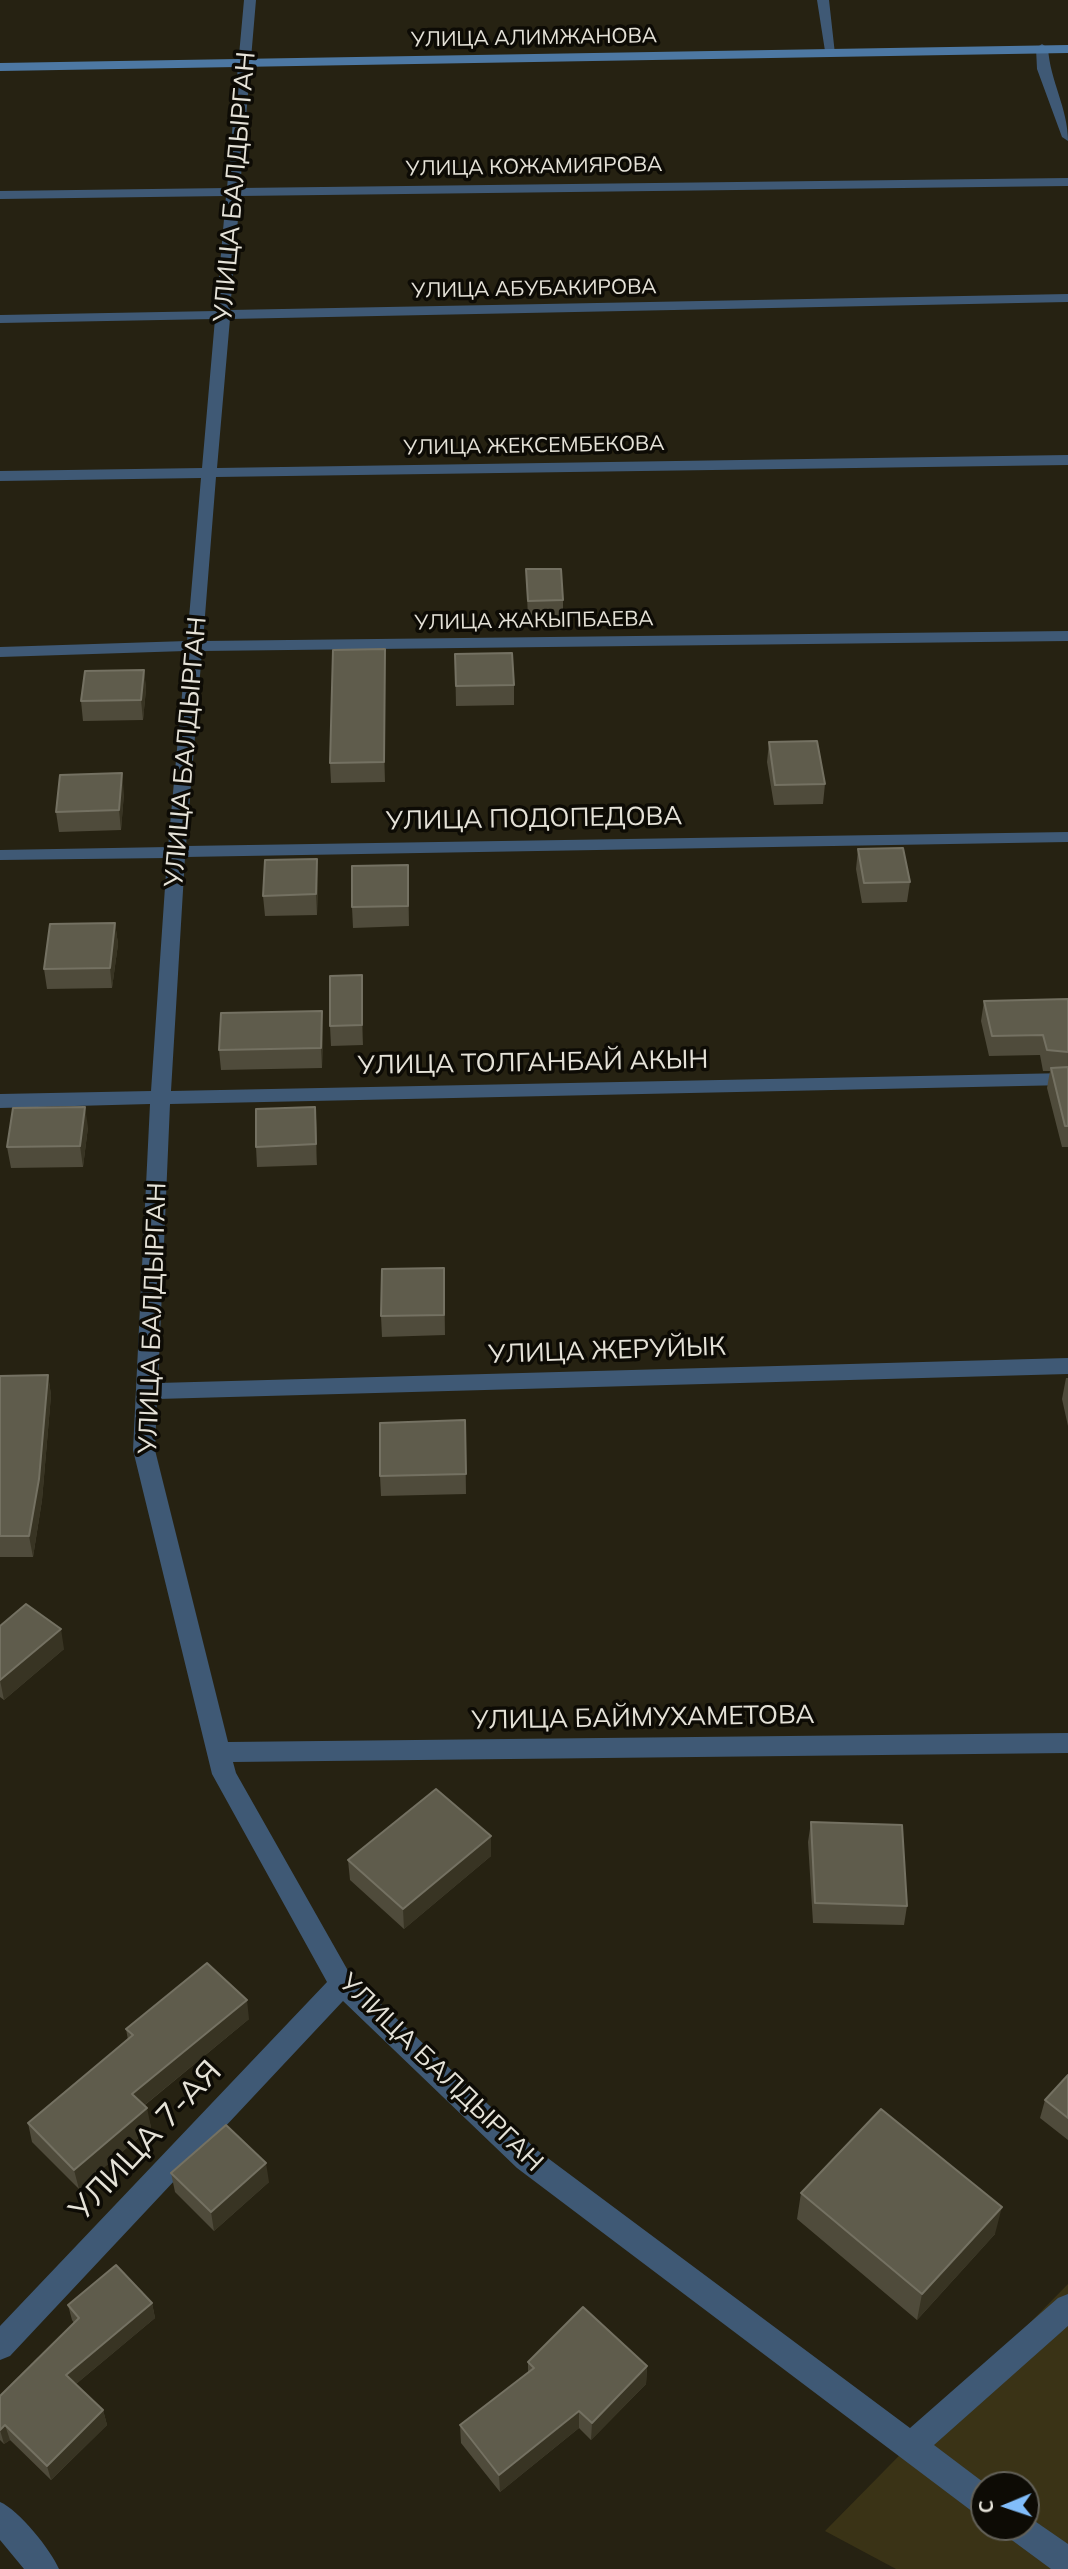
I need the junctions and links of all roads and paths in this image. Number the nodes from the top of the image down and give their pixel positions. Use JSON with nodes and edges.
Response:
{"nodes":[{"id":1,"x":250,"y":0,"type":"edge"},
{"id":2,"x":823,"y":0,"type":"edge"},
{"id":3,"x":1042,"y":48,"type":"junction"},
{"id":4,"x":1068,"y":49,"type":"edge"},
{"id":5,"x":831,"y":51,"type":"junction"},
{"id":6,"x":246,"y":63,"type":"junction"},
{"id":7,"x":0,"y":67,"type":"edge"},
{"id":8,"x":1068,"y":137,"type":"edge"},
{"id":9,"x":1068,"y":183,"type":"edge"},
{"id":10,"x":235,"y":192,"type":"junction"},
{"id":11,"x":0,"y":195,"type":"edge"},
{"id":12,"x":1068,"y":298,"type":"edge"},
{"id":13,"x":224,"y":316,"type":"junction"},
{"id":14,"x":0,"y":320,"type":"edge"},
{"id":15,"x":1068,"y":460,"type":"edge"},
{"id":16,"x":210,"y":471,"type":"junction"},
{"id":17,"x":0,"y":476,"type":"edge"},
{"id":18,"x":1068,"y":636,"type":"edge"},
{"id":19,"x":195,"y":646,"type":"junction"},
{"id":20,"x":0,"y":652,"type":"edge"},
{"id":21,"x":1068,"y":837,"type":"edge"},
{"id":22,"x":177,"y":851,"type":"junction"},
{"id":23,"x":0,"y":855,"type":"edge"},
{"id":24,"x":1068,"y":1079,"type":"edge"},
{"id":25,"x":160,"y":1098,"type":"junction"},
{"id":26,"x":0,"y":1101,"type":"edge"},
{"id":27,"x":1068,"y":1366,"type":"edge"},
{"id":28,"x":147,"y":1391,"type":"junction"},
{"id":29,"x":1068,"y":1743,"type":"edge"},
{"id":30,"x":219,"y":1752,"type":"junction"},
{"id":31,"x":342,"y":1984,"type":"junction"},
{"id":32,"x":1068,"y":2308,"type":"edge"},
{"id":33,"x":0,"y":2346,"type":"edge"},
{"id":34,"x":911,"y":2446,"type":"junction"},
{"id":35,"x":970,"y":2490,"type":"edge"},
{"id":36,"x":0,"y":2517,"type":"edge"},
{"id":37,"x":1039,"y":2541,"type":"edge"},
{"id":38,"x":1068,"y":2563,"type":"edge"},
{"id":39,"x":44,"y":2569,"type":"edge"}],
"edges":[{"from":1,"to":6,"type":"street","name":"УЛИЦА БАЛДЫРГАН"},
{"from":2,"to":5,"type":"street"},
{"from":3,"to":4,"type":"street","name":"УЛИЦА АЛИМЖАНОВА"},
{"from":3,"to":5,"type":"street","name":"УЛИЦА АЛИМЖАНОВА"},
{"from":3,"to":8,"type":"street"},
{"from":5,"to":6,"type":"street","name":"УЛИЦА АЛИМЖАНОВА"},
{"from":6,"to":7,"type":"street","name":"УЛИЦА АЛИМЖАНОВА"},
{"from":6,"to":10,"type":"street","name":"УЛИЦА БАЛДЫРГАН"},
{"from":9,"to":10,"type":"street","name":"УЛИЦА КОЖАМИЯРОВА"},
{"from":10,"to":11,"type":"street","name":"УЛИЦА КОЖАМИЯРОВА"},
{"from":10,"to":13,"type":"street","name":"УЛИЦА БАЛДЫРГАН"},
{"from":12,"to":13,"type":"street","name":"УЛИЦА АБУБАКИРОВА"},
{"from":13,"to":14,"type":"street","name":"УЛИЦА АБУБАКИРОВА"},
{"from":13,"to":16,"type":"street","name":"УЛИЦА БАЛДЫРГАН"},
{"from":15,"to":16,"type":"street","name":"УЛИЦА ЖЕКСЕМБЕКОВА"},
{"from":16,"to":17,"type":"street","name":"УЛИЦА ЖЕКСЕМБЕКОВА"},
{"from":16,"to":19,"type":"street","name":"УЛИЦА БАЛДЫРГАН"},
{"from":18,"to":19,"type":"street","name":"УЛИЦА ЖАКЫПБАЕВА"},
{"from":19,"to":20,"type":"street","name":"УЛИЦА ЖАКЫПБАЕВА"},
{"from":19,"to":22,"type":"street","name":"УЛИЦА БАЛДЫРГАН"},
{"from":21,"to":22,"type":"street","name":"УЛИЦА ПОДОПЕДОВА"},
{"from":22,"to":23,"type":"street","name":"УЛИЦА ПОДОПЕДОВА"},
{"from":22,"to":25,"type":"street","name":"УЛИЦА БАЛДЫРГАН"},
{"from":24,"to":25,"type":"street","name":"УЛИЦА ТОЛГАНБАЙ АКЫН"},
{"from":25,"to":26,"type":"street","name":"УЛИЦА ТОЛГАНБАЙ АКЫН"},
{"from":25,"to":28,"type":"street","name":"УЛИЦА БАЛДЫРГАН"},
{"from":27,"to":28,"type":"street","name":"УЛИЦА ЖЕРУЙЫК"},
{"from":28,"to":30,"type":"street","name":"УЛИЦА БАЛДЫРГАН"},
{"from":29,"to":30,"type":"street","name":"УЛИЦА БАЙМУХАМЕТОВА"},
{"from":30,"to":31,"type":"street","name":"УЛИЦА БАЛДЫРГАН"},
{"from":31,"to":33,"type":"street","name":"УЛИЦА 7-АЯ"},
{"from":31,"to":34,"type":"street","name":"УЛИЦА БАЛДЫРГАН"},
{"from":32,"to":34,"type":"street"},
{"from":34,"to":35,"type":"street","name":"УЛИЦА БАЛДЫРГАН"},
{"from":36,"to":39,"type":"street"},
{"from":37,"to":38,"type":"street"}]}
